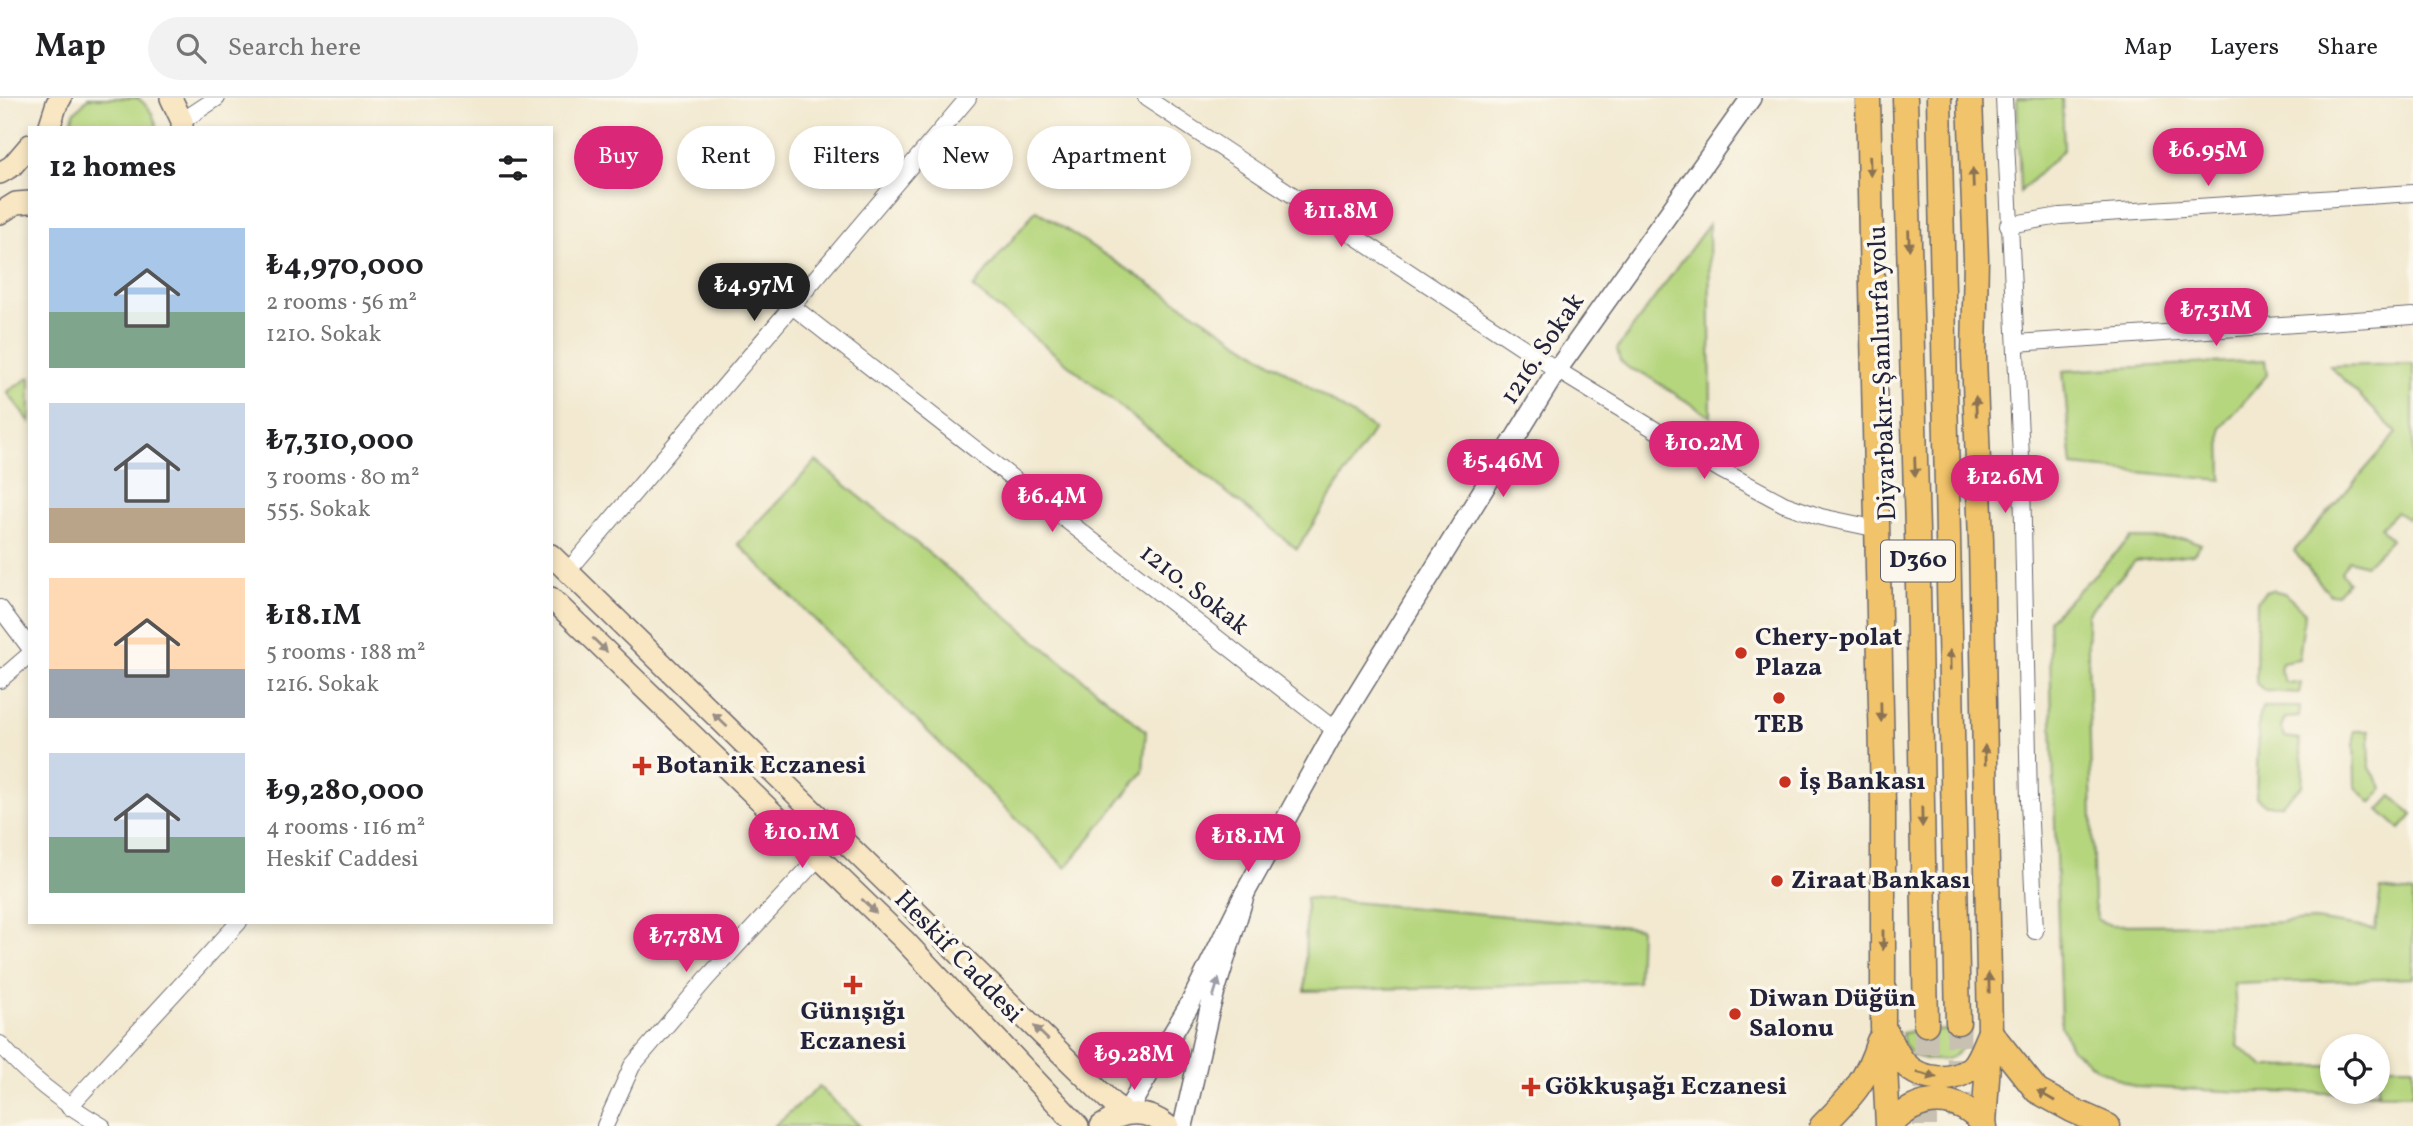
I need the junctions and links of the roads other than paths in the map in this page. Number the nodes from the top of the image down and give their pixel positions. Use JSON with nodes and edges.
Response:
{"nodes":[{"id":1,"x":61,"y":98,"type":"edge"},
{"id":2,"x":217,"y":98,"type":"edge"},
{"id":3,"x":968,"y":98,"type":"edge"},
{"id":4,"x":1146,"y":98,"type":"edge"},
{"id":5,"x":1751,"y":98,"type":"edge"},
{"id":6,"x":1868,"y":98,"type":"edge"},
{"id":7,"x":1905,"y":98,"type":"edge"},
{"id":8,"x":1939,"y":98,"type":"edge"},
{"id":9,"x":1970,"y":98,"type":"edge"},
{"id":10,"x":2004,"y":98,"type":"edge"},
{"id":11,"x":172,"y":99,"type":"edge"},
{"id":12,"x":182,"y":124,"type":"edge"},
{"id":13,"x":48,"y":126,"type":"edge"},
{"id":14,"x":28,"y":147,"type":"edge"},
{"id":15,"x":0,"y":173,"type":"edge"},
{"id":16,"x":2413,"y":193,"type":"edge"},
{"id":17,"x":28,"y":202,"type":"edge"},
{"id":18,"x":0,"y":213,"type":"edge"},
{"id":19,"x":2008,"y":225,"type":"junction"},
{"id":20,"x":792,"y":306,"type":"junction"},
{"id":21,"x":2413,"y":316,"type":"edge"},
{"id":22,"x":2016,"y":343,"type":"junction"},
{"id":23,"x":1557,"y":370,"type":"junction"},
{"id":24,"x":1878,"y":529,"type":"junction"},
{"id":25,"x":553,"y":557,"type":"edge"},
{"id":26,"x":568,"y":571,"type":"junction"},
{"id":27,"x":553,"y":600,"type":"edge"},
{"id":28,"x":0,"y":608,"type":"edge"},
{"id":29,"x":28,"y":645,"type":"edge"},
{"id":30,"x":28,"y":656,"type":"edge"},
{"id":31,"x":0,"y":680,"type":"edge"},
{"id":32,"x":1335,"y":730,"type":"junction"},
{"id":33,"x":819,"y":858,"type":"junction"},
{"id":34,"x":1245,"y":893,"type":"junction"},
{"id":35,"x":234,"y":924,"type":"edge"},
{"id":36,"x":2035,"y":931,"type":"dead end"},
{"id":37,"x":1958,"y":1023,"type":"tunnel mouth"},
{"id":38,"x":1926,"y":1024,"type":"tunnel mouth"},
{"id":39,"x":1883,"y":1027,"type":"junction"},
{"id":40,"x":1990,"y":1032,"type":"junction"},
{"id":41,"x":0,"y":1044,"type":"edge"},
{"id":42,"x":69,"y":1107,"type":"junction"},
{"id":43,"x":1126,"y":1113,"type":"junction"},
{"id":44,"x":1984,"y":1125,"type":"edge"},
{"id":45,"x":102,"y":1126,"type":"edge"},
{"id":46,"x":605,"y":1126,"type":"edge"},
{"id":47,"x":1078,"y":1126,"type":"edge"},
{"id":48,"x":1101,"y":1126,"type":"edge"},
{"id":49,"x":1168,"y":1126,"type":"edge"},
{"id":50,"x":1183,"y":1126,"type":"edge"},
{"id":51,"x":1822,"y":1126,"type":"edge"},
{"id":52,"x":1889,"y":1126,"type":"edge"},
{"id":53,"x":2108,"y":1126,"type":"edge"}],
"edges":[{"from":1,"to":13,"type":"main road"},
{"from":2,"to":12,"type":"street"},
{"from":3,"to":20,"type":"street"},
{"from":4,"to":23,"type":"street"},
{"from":5,"to":23,"type":"street","name":"1216. Sokak"},
{"from":6,"to":24,"type":"highway","one_way":true},
{"from":7,"to":38,"type":"highway","name":"Diyarbakır-Şanlıurfa yolu","number":"D360","one_way":true},
{"from":37,"to":8,"type":"highway","number":"D360","one_way":true},
{"from":40,"to":9,"type":"highway","one_way":true},
{"from":10,"to":19,"type":"street"},
{"from":11,"to":12,"type":"main road"},
{"from":14,"to":15,"type":"main road"},
{"from":16,"to":19,"type":"street"},
{"from":17,"to":18,"type":"main road"},
{"from":19,"to":22,"type":"street"},
{"from":20,"to":26,"type":"street"},
{"from":20,"to":32,"type":"street","name":"1210. Sokak"},
{"from":21,"to":22,"type":"street"},
{"from":22,"to":36,"type":"street"},
{"from":23,"to":24,"type":"street"},
{"from":23,"to":32,"type":"street","name":"1216. Sokak"},
{"from":24,"to":39,"type":"highway","one_way":true},
{"from":25,"to":26,"type":"main road"},
{"from":43,"to":26,"type":"main road","one_way":true},
{"from":27,"to":33,"type":"main road","name":"Heskif Caddesi","one_way":true},
{"from":28,"to":29,"type":"street"},
{"from":30,"to":31,"type":"street"},
{"from":32,"to":34,"type":"street","name":"1216. Sokak"},
{"from":33,"to":46,"type":"street"},
{"from":33,"to":47,"type":"main road","name":"Heskif Caddesi","one_way":true},
{"from":34,"to":43,"type":"street"},
{"from":50,"to":34,"type":"street","one_way":true},
{"from":35,"to":42,"type":"street"},
{"from":39,"to":40,"type":"highway","one_way":true},
{"from":39,"to":51,"type":"highway"},
{"from":39,"to":52,"type":"highway"},
{"from":40,"to":44,"type":"highway"},
{"from":53,"to":40,"type":"highway","one_way":true},
{"from":41,"to":42,"type":"street"},
{"from":42,"to":45,"type":"street"},
{"from":43,"to":48,"type":"main road"},
{"from":43,"to":49,"type":"main road"},
{"from":44,"to":52,"type":"highway"}]}
